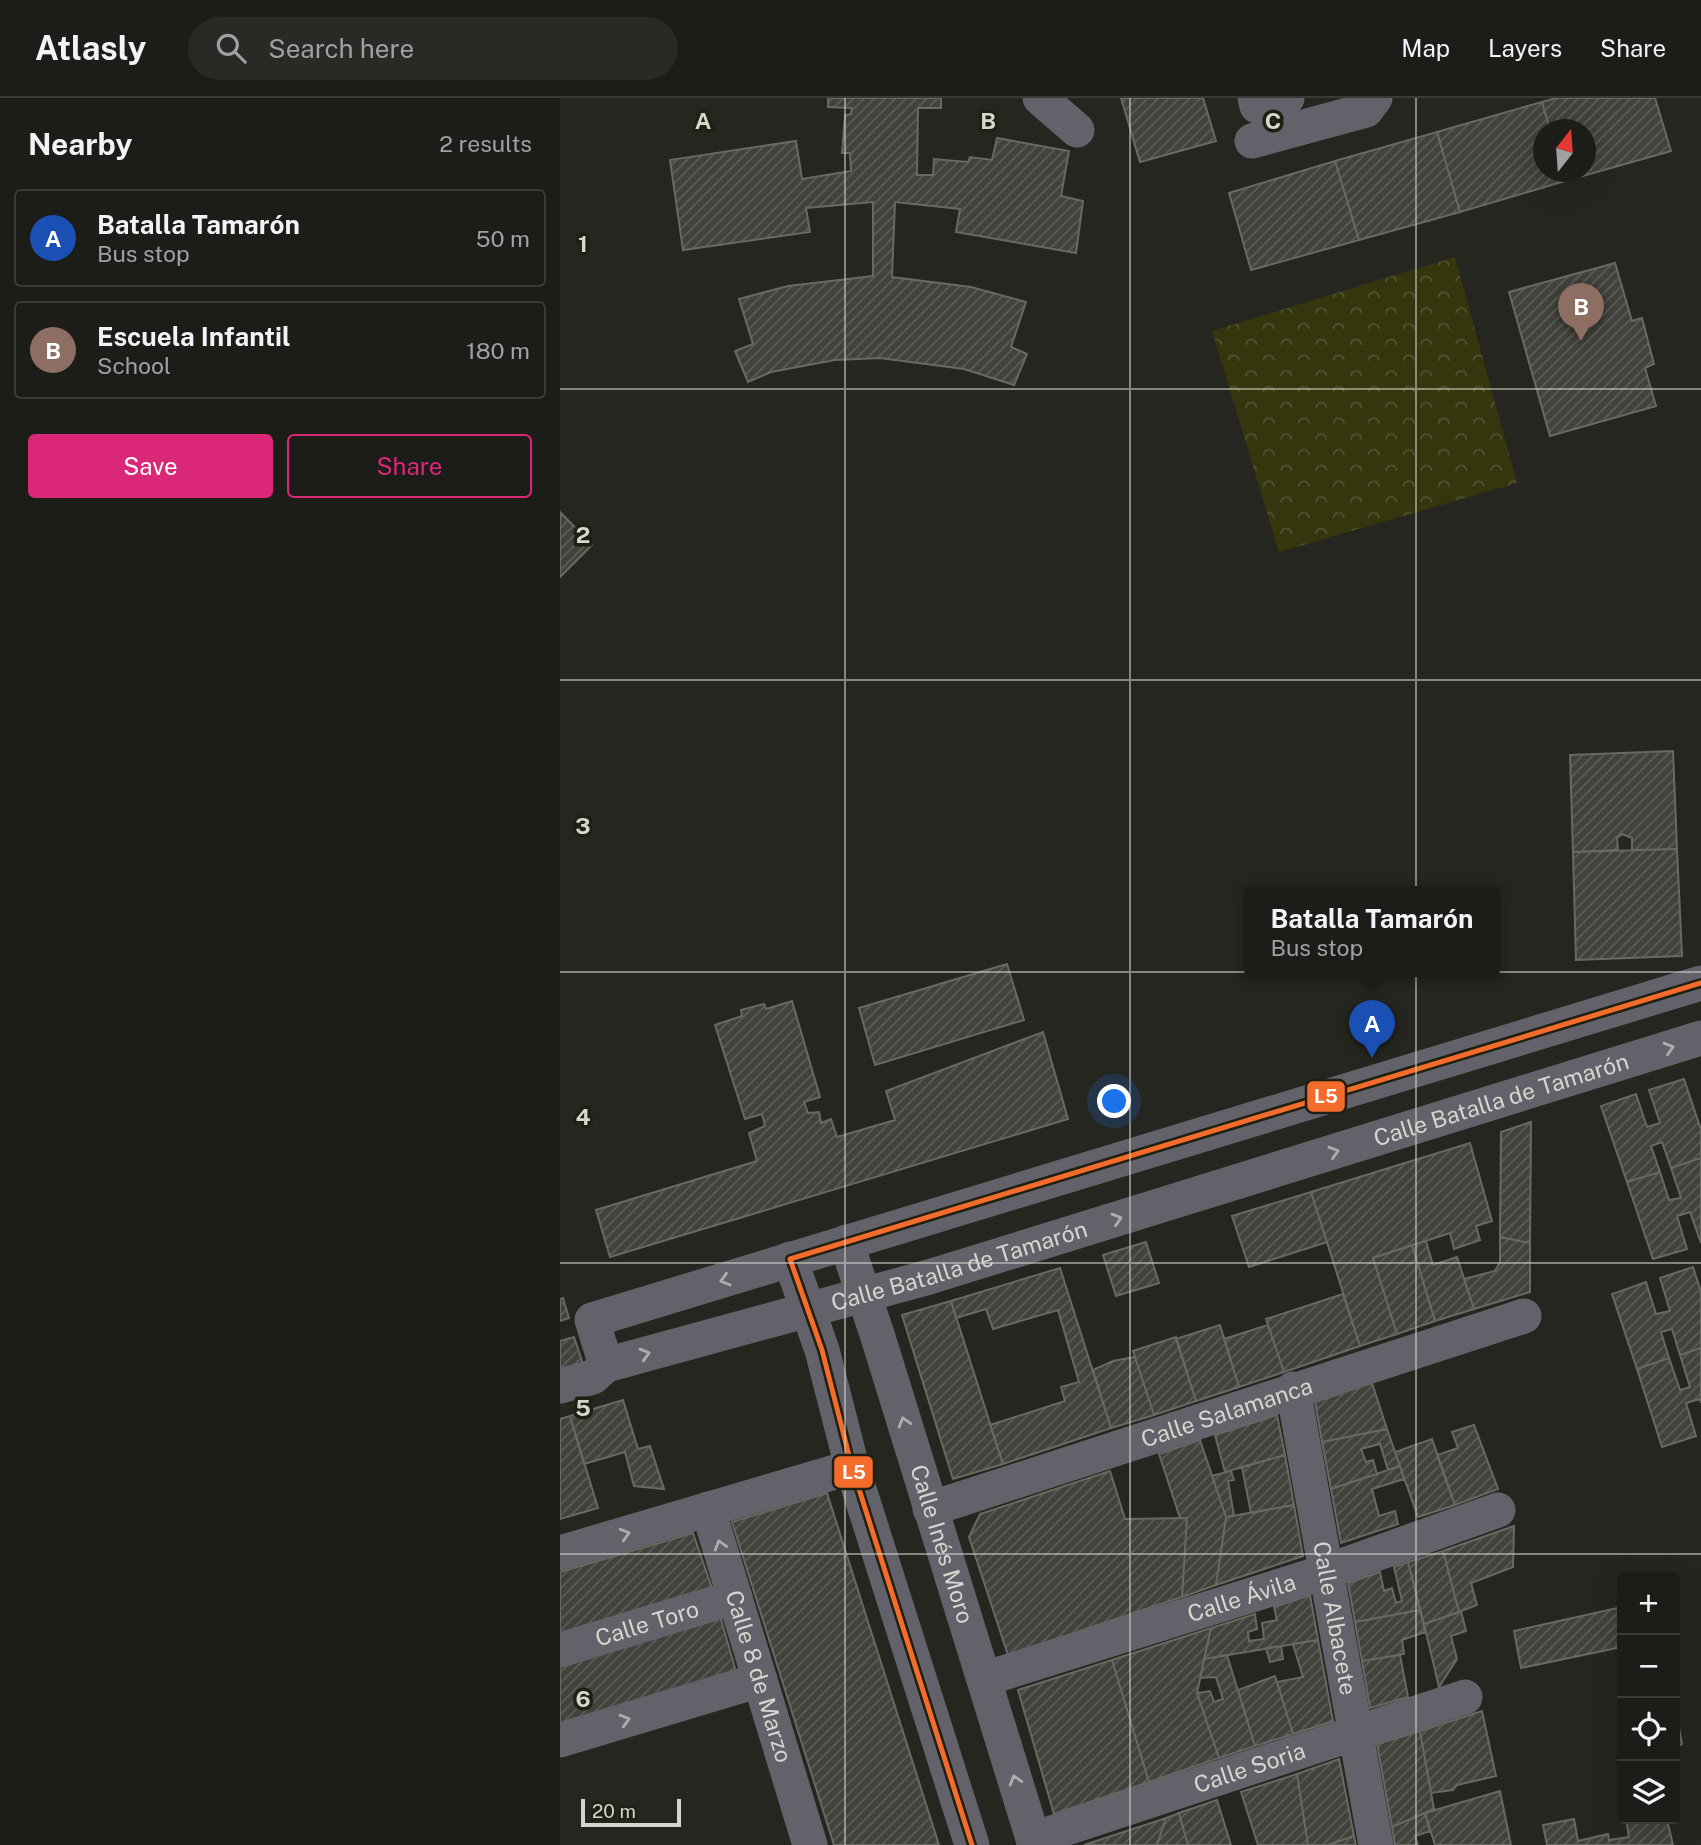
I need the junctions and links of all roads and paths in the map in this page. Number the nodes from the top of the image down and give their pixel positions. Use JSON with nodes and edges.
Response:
{"nodes":[{"id":1,"x":1041,"y":98,"type":"edge"},
{"id":2,"x":1255,"y":98,"type":"edge"},
{"id":3,"x":1287,"y":98,"type":"edge"},
{"id":4,"x":1375,"y":98,"type":"edge"},
{"id":5,"x":1077,"y":130,"type":"dead end"},
{"id":6,"x":1252,"y":141,"type":"dead end"},
{"id":7,"x":1701,"y":983,"type":"edge"},
{"id":8,"x":1701,"y":1038,"type":"edge"},
{"id":9,"x":845,"y":1242,"type":"junction"},
{"id":10,"x":790,"y":1259,"type":"junction"},
{"id":11,"x":864,"y":1296,"type":"junction"},
{"id":12,"x":808,"y":1312,"type":"junction"},
{"id":13,"x":1524,"y":1315,"type":"dead end"},
{"id":14,"x":606,"y":1365,"type":"junction"},
{"id":15,"x":560,"y":1386,"type":"edge"},
{"id":16,"x":1293,"y":1389,"type":"junction"},
{"id":17,"x":852,"y":1467,"type":"junction"},
{"id":18,"x":708,"y":1509,"type":"junction"},
{"id":19,"x":930,"y":1509,"type":"junction"},
{"id":20,"x":1498,"y":1510,"type":"dead end"},
{"id":21,"x":560,"y":1553,"type":"edge"},
{"id":22,"x":1328,"y":1571,"type":"junction"},
{"id":23,"x":735,"y":1597,"type":"junction"},
{"id":24,"x":560,"y":1650,"type":"edge"},
{"id":25,"x":984,"y":1679,"type":"junction"},
{"id":26,"x":760,"y":1681,"type":"junction"},
{"id":27,"x":1465,"y":1697,"type":"dead end"},
{"id":28,"x":1357,"y":1732,"type":"junction"},
{"id":29,"x":560,"y":1740,"type":"edge"},
{"id":30,"x":1034,"y":1842,"type":"edge"},
{"id":31,"x":810,"y":1845,"type":"edge"},
{"id":32,"x":972,"y":1845,"type":"edge"},
{"id":33,"x":1376,"y":1845,"type":"edge"}],
"edges":[{"from":1,"to":5,"type":"street"},
{"from":2,"to":3,"type":"street"},
{"from":4,"to":6,"type":"street"},
{"from":7,"to":9,"type":"street"},
{"from":11,"to":8,"type":"street","name":"Calle Batalla de Tamarón","one_way":true},
{"from":9,"to":10,"type":"street"},
{"from":9,"to":11,"type":"street","name":"Calle Inés Moro"},
{"from":10,"to":12,"type":"street"},
{"from":10,"to":14,"type":"street","one_way":true},
{"from":11,"to":12,"type":"street","name":"Calle Batalla de Tamarón"},
{"from":19,"to":11,"type":"street","name":"Calle Inés Moro","one_way":true},
{"from":14,"to":12,"type":"street","name":"Calle Batalla de Tamarón","one_way":true},
{"from":12,"to":17,"type":"street"},
{"from":13,"to":16,"type":"street","name":"Calle Salamanca"},
{"from":14,"to":15,"type":"street","name":"Calle Batalla de Tamarón"},
{"from":16,"to":19,"type":"street","name":"Calle Salamanca"},
{"from":16,"to":22,"type":"street","name":"Calle Albacete"},
{"from":17,"to":18,"type":"street"},
{"from":17,"to":32,"type":"street"},
{"from":21,"to":18,"type":"street","one_way":true},
{"from":23,"to":18,"type":"street","name":"Calle 8 de Marzo","one_way":true},
{"from":19,"to":25,"type":"street","name":"Calle Inés Moro"},
{"from":20,"to":22,"type":"street","name":"Calle Ávila"},
{"from":22,"to":25,"type":"street","name":"Calle Ávila"},
{"from":22,"to":28,"type":"street","name":"Calle Albacete"},
{"from":23,"to":24,"type":"street","name":"Calle Toro"},
{"from":23,"to":26,"type":"street","name":"Calle 8 de Marzo"},
{"from":30,"to":25,"type":"street","name":"Calle Inés Moro","one_way":true},
{"from":29,"to":26,"type":"street","one_way":true},
{"from":26,"to":31,"type":"street","name":"Calle 8 de Marzo"},
{"from":27,"to":28,"type":"street","name":"Calle Soria"},
{"from":28,"to":30,"type":"street","name":"Calle Soria"},
{"from":28,"to":33,"type":"street","name":"Calle Albacete"}]}
